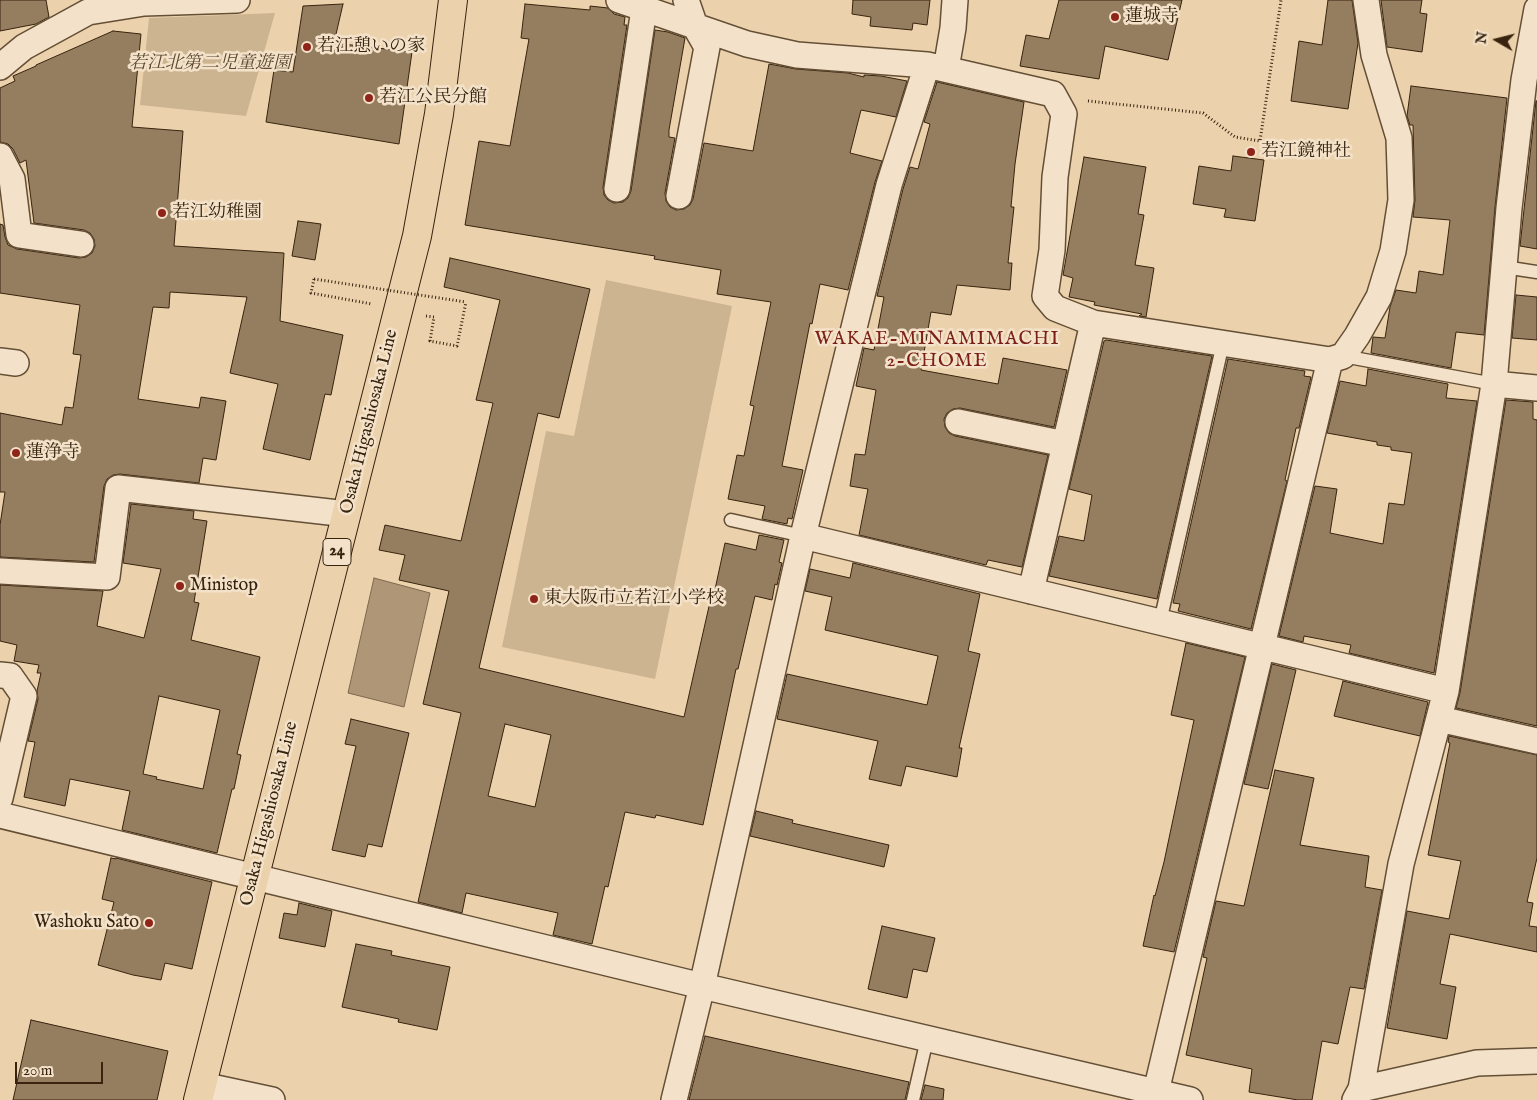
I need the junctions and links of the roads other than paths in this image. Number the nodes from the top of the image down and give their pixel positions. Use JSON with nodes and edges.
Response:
{"nodes":[{"id":1,"x":237,"y":0,"type":"edge"},
{"id":2,"x":453,"y":0,"type":"edge"},
{"id":3,"x":618,"y":0,"type":"edge"},
{"id":4,"x":686,"y":0,"type":"edge"},
{"id":5,"x":955,"y":0,"type":"edge"},
{"id":6,"x":1366,"y":0,"type":"edge"},
{"id":7,"x":1537,"y":8,"type":"edge"},
{"id":8,"x":644,"y":9,"type":"junction"},
{"id":9,"x":696,"y":26,"type":"junction"},
{"id":10,"x":0,"y":67,"type":"edge"},
{"id":11,"x":937,"y":67,"type":"junction"},
{"id":12,"x":1531,"y":82,"type":"edge"},
{"id":13,"x":0,"y":156,"type":"edge"},
{"id":14,"x":617,"y":189,"type":"dead end"},
{"id":15,"x":679,"y":196,"type":"dead end"},
{"id":16,"x":81,"y":244,"type":"dead end"},
{"id":17,"x":1504,"y":267,"type":"junction"},
{"id":18,"x":1537,"y":272,"type":"edge"},
{"id":19,"x":1093,"y":323,"type":"junction"},
{"id":20,"x":1223,"y":343,"type":"junction"},
{"id":21,"x":1336,"y":358,"type":"junction"},
{"id":22,"x":1494,"y":384,"type":"junction"},
{"id":23,"x":1537,"y":388,"type":"edge"},
{"id":24,"x":958,"y":422,"type":"dead end"},
{"id":25,"x":1065,"y":444,"type":"junction"},
{"id":26,"x":347,"y":514,"type":"junction"},
{"id":27,"x":731,"y":520,"type":"dead end"},
{"id":28,"x":804,"y":536,"type":"junction"},
{"id":29,"x":0,"y":571,"type":"edge"},
{"id":30,"x":1031,"y":591,"type":"junction"},
{"id":31,"x":1160,"y":622,"type":"junction"},
{"id":32,"x":1261,"y":646,"type":"junction"},
{"id":33,"x":0,"y":675,"type":"edge"},
{"id":34,"x":1446,"y":691,"type":"junction"},
{"id":35,"x":1439,"y":719,"type":"junction"},
{"id":36,"x":1537,"y":741,"type":"edge"},
{"id":37,"x":0,"y":798,"type":"edge"},
{"id":38,"x":0,"y":815,"type":"edge"},
{"id":39,"x":254,"y":876,"type":"junction"},
{"id":40,"x":702,"y":986,"type":"junction"},
{"id":41,"x":927,"y":1039,"type":"junction"},
{"id":42,"x":1537,"y":1062,"type":"edge"},
{"id":43,"x":200,"y":1092,"type":"edge"},
{"id":44,"x":1358,"y":1095,"type":"edge"},
{"id":45,"x":1154,"y":1096,"type":"edge"},
{"id":46,"x":272,"y":1100,"type":"edge"},
{"id":47,"x":674,"y":1100,"type":"edge"},
{"id":48,"x":913,"y":1100,"type":"edge"},
{"id":49,"x":1190,"y":1100,"type":"edge"}],
"edges":[{"from":1,"to":10,"type":"street"},
{"from":2,"to":26,"type":"main road","name":"Osaka Higashiosaka Line","number":"24"},
{"from":3,"to":8,"type":"street"},
{"from":4,"to":9,"type":"street"},
{"from":5,"to":11,"type":"street"},
{"from":6,"to":21,"type":"street"},
{"from":7,"to":12,"type":"street"},
{"from":8,"to":9,"type":"street"},
{"from":8,"to":14,"type":"street"},
{"from":9,"to":11,"type":"street"},
{"from":9,"to":15,"type":"street"},
{"from":11,"to":19,"type":"street"},
{"from":11,"to":28,"type":"street"},
{"from":12,"to":17,"type":"street"},
{"from":13,"to":16,"type":"street"},
{"from":17,"to":18,"type":"lane"},
{"from":17,"to":22,"type":"street"},
{"from":19,"to":20,"type":"street"},
{"from":19,"to":25,"type":"street"},
{"from":20,"to":21,"type":"street"},
{"from":20,"to":31,"type":"lane"},
{"from":21,"to":22,"type":"lane"},
{"from":21,"to":32,"type":"street"},
{"from":22,"to":23,"type":"street"},
{"from":22,"to":34,"type":"street"},
{"from":24,"to":25,"type":"street"},
{"from":25,"to":30,"type":"street"},
{"from":26,"to":29,"type":"street"},
{"from":26,"to":39,"type":"main road","name":"Osaka Higashiosaka Line","number":"24"},
{"from":27,"to":28,"type":"lane"},
{"from":28,"to":30,"type":"street"},
{"from":28,"to":40,"type":"street"},
{"from":30,"to":31,"type":"street"},
{"from":31,"to":32,"type":"street"},
{"from":32,"to":34,"type":"street"},
{"from":32,"to":45,"type":"street"},
{"from":33,"to":37,"type":"street"},
{"from":34,"to":35,"type":"street"},
{"from":35,"to":36,"type":"street"},
{"from":35,"to":44,"type":"street"},
{"from":38,"to":39,"type":"street"},
{"from":39,"to":40,"type":"street"},
{"from":39,"to":43,"type":"main road","name":"Osaka Higashiosaka Line","number":"24"},
{"from":40,"to":41,"type":"street"},
{"from":40,"to":47,"type":"street"},
{"from":41,"to":45,"type":"street"},
{"from":41,"to":48,"type":"lane"},
{"from":42,"to":44,"type":"street"},
{"from":43,"to":46,"type":"street"},
{"from":45,"to":49,"type":"street"}]}
